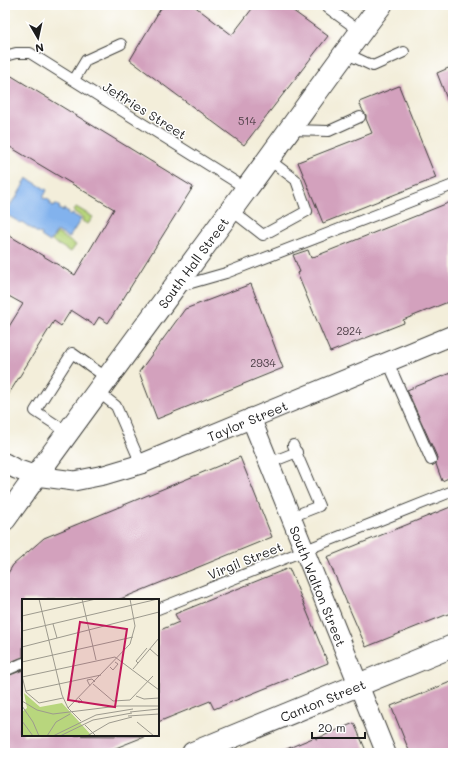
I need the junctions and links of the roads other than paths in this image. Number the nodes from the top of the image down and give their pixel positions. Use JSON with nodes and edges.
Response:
{"nodes":[{"id":1,"x":331,"y":5,"type":"edge"},
{"id":2,"x":381,"y":5,"type":"edge"},
{"id":3,"x":361,"y":32,"type":"junction"},
{"id":4,"x":121,"y":44,"type":"dead end"},
{"id":5,"x":404,"y":52,"type":"dead end"},
{"id":6,"x":345,"y":53,"type":"junction"},
{"id":7,"x":5,"y":56,"type":"edge"},
{"id":8,"x":74,"y":80,"type":"junction"},
{"id":9,"x":360,"y":117,"type":"dead end"},
{"id":10,"x":288,"y":130,"type":"junction"},
{"id":11,"x":268,"y":159,"type":"junction"},
{"id":12,"x":453,"y":186,"type":"edge"},
{"id":13,"x":247,"y":189,"type":"junction"},
{"id":14,"x":231,"y":210,"type":"junction"},
{"id":15,"x":173,"y":289,"type":"junction"},
{"id":16,"x":453,"y":335,"type":"edge"},
{"id":17,"x":388,"y":362,"type":"junction"},
{"id":18,"x":102,"y":384,"type":"junction"},
{"id":19,"x":251,"y":418,"type":"junction"},
{"id":20,"x":67,"y":432,"type":"junction"},
{"id":21,"x":431,"y":460,"type":"dead end"},
{"id":22,"x":5,"y":463,"type":"edge"},
{"id":23,"x":269,"y":463,"type":"junction"},
{"id":24,"x":140,"y":464,"type":"junction"},
{"id":25,"x":36,"y":476,"type":"junction"},
{"id":26,"x":453,"y":491,"type":"edge"},
{"id":27,"x":291,"y":516,"type":"junction"},
{"id":28,"x":5,"y":519,"type":"edge"},
{"id":29,"x":304,"y":551,"type":"junction"},
{"id":30,"x":159,"y":609,"type":"edge"},
{"id":31,"x":453,"y":646,"type":"edge"},
{"id":32,"x":22,"y":663,"type":"edge"},
{"id":33,"x":5,"y":671,"type":"edge"},
{"id":34,"x":359,"y":685,"type":"junction"},
{"id":35,"x":193,"y":753,"type":"edge"},
{"id":36,"x":386,"y":753,"type":"edge"}],
"edges":[{"from":1,"to":3,"type":"lane"},
{"from":2,"to":3,"type":"street","name":"South Hall Street"},
{"from":3,"to":6,"type":"street","name":"South Hall Street"},
{"from":4,"to":8,"type":"lane"},
{"from":5,"to":6,"type":"lane"},
{"from":6,"to":10,"type":"street","name":"South Hall Street"},
{"from":7,"to":8,"type":"lane","name":"Jeffries Street"},
{"from":8,"to":13,"type":"lane","name":"Jeffries Street"},
{"from":9,"to":10,"type":"lane"},
{"from":10,"to":11,"type":"street","name":"South Hall Street"},
{"from":11,"to":13,"type":"street","name":"South Hall Street"},
{"from":11,"to":14,"type":"lane"},
{"from":12,"to":15,"type":"lane"},
{"from":13,"to":14,"type":"street","name":"South Hall Street"},
{"from":14,"to":15,"type":"street","name":"South Hall Street"},
{"from":15,"to":18,"type":"street","name":"South Hall Street"},
{"from":16,"to":17,"type":"street","name":"Taylor Street"},
{"from":17,"to":19,"type":"street","name":"Taylor Street"},
{"from":17,"to":21,"type":"lane"},
{"from":18,"to":20,"type":"street","name":"South Hall Street"},
{"from":18,"to":20,"type":"lane"},
{"from":18,"to":24,"type":"lane"},
{"from":19,"to":23,"type":"street","name":"South Walton Street"},
{"from":19,"to":24,"type":"street","name":"Taylor Street"},
{"from":20,"to":25,"type":"street","name":"South Hall Street"},
{"from":22,"to":25,"type":"street","name":"Taylor Street"},
{"from":23,"to":27,"type":"street","name":"South Walton Street"},
{"from":23,"to":27,"type":"lane"},
{"from":24,"to":25,"type":"street","name":"Taylor Street"},
{"from":25,"to":28,"type":"street","name":"South Hall Street"},
{"from":26,"to":29,"type":"lane","name":"Virgil Street"},
{"from":27,"to":29,"type":"street","name":"South Walton Street"},
{"from":29,"to":30,"type":"lane","name":"Virgil Street"},
{"from":29,"to":34,"type":"street","name":"South Walton Street"},
{"from":31,"to":34,"type":"street","name":"Canton Street"},
{"from":32,"to":33,"type":"lane"},
{"from":34,"to":35,"type":"street","name":"Canton Street"},
{"from":34,"to":36,"type":"street","name":"South Walton Street"}]}
